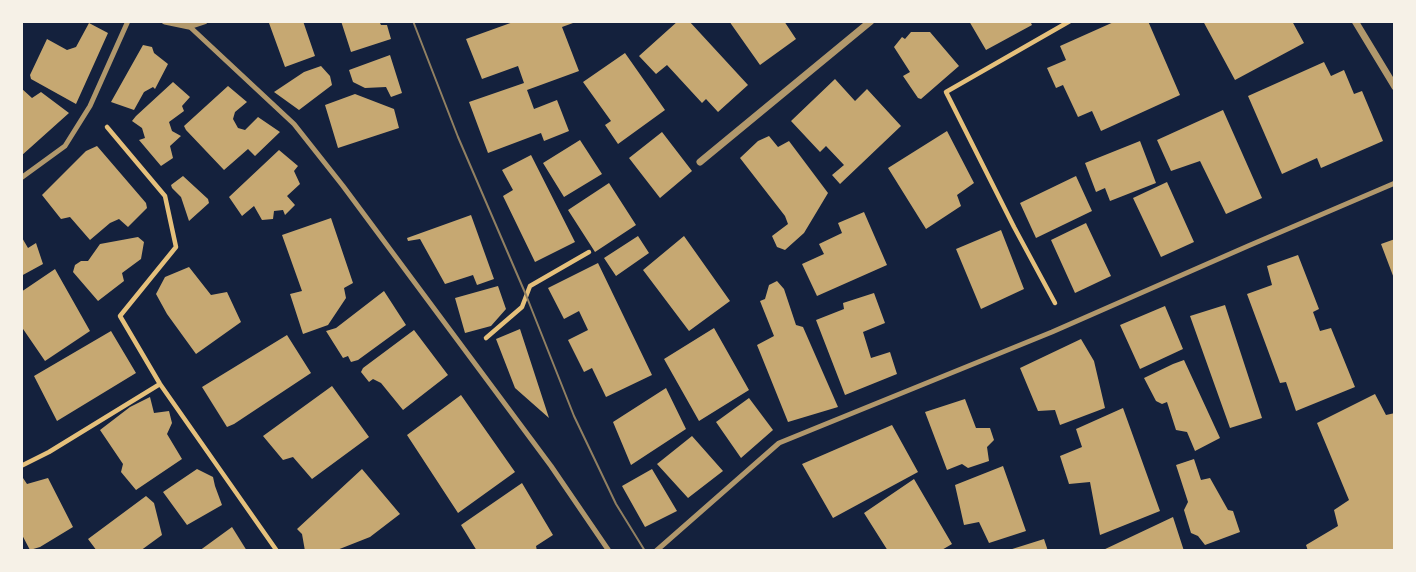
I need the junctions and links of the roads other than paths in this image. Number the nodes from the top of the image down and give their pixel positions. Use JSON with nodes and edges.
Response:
{"nodes":[{"id":1,"x":128,"y":21,"type":"edge"},
{"id":2,"x":165,"y":21,"type":"edge"},
{"id":3,"x":204,"y":21,"type":"edge"},
{"id":4,"x":871,"y":21,"type":"edge"},
{"id":5,"x":1355,"y":21,"type":"edge"},
{"id":6,"x":188,"y":26,"type":"junction"},
{"id":7,"x":1395,"y":87,"type":"edge"},
{"id":8,"x":700,"y":162,"type":"dead end"},
{"id":9,"x":21,"y":178,"type":"edge"},
{"id":10,"x":1395,"y":183,"type":"edge"},
{"id":11,"x":609,"y":551,"type":"edge"},
{"id":12,"x":656,"y":551,"type":"edge"}],
"edges":[{"from":1,"to":9,"type":"lane"},
{"from":2,"to":6,"type":"street"},
{"from":3,"to":6,"type":"street"},
{"from":4,"to":8,"type":"street"},
{"from":5,"to":7,"type":"street"},
{"from":6,"to":11,"type":"lane"},
{"from":10,"to":12,"type":"lane"}]}
